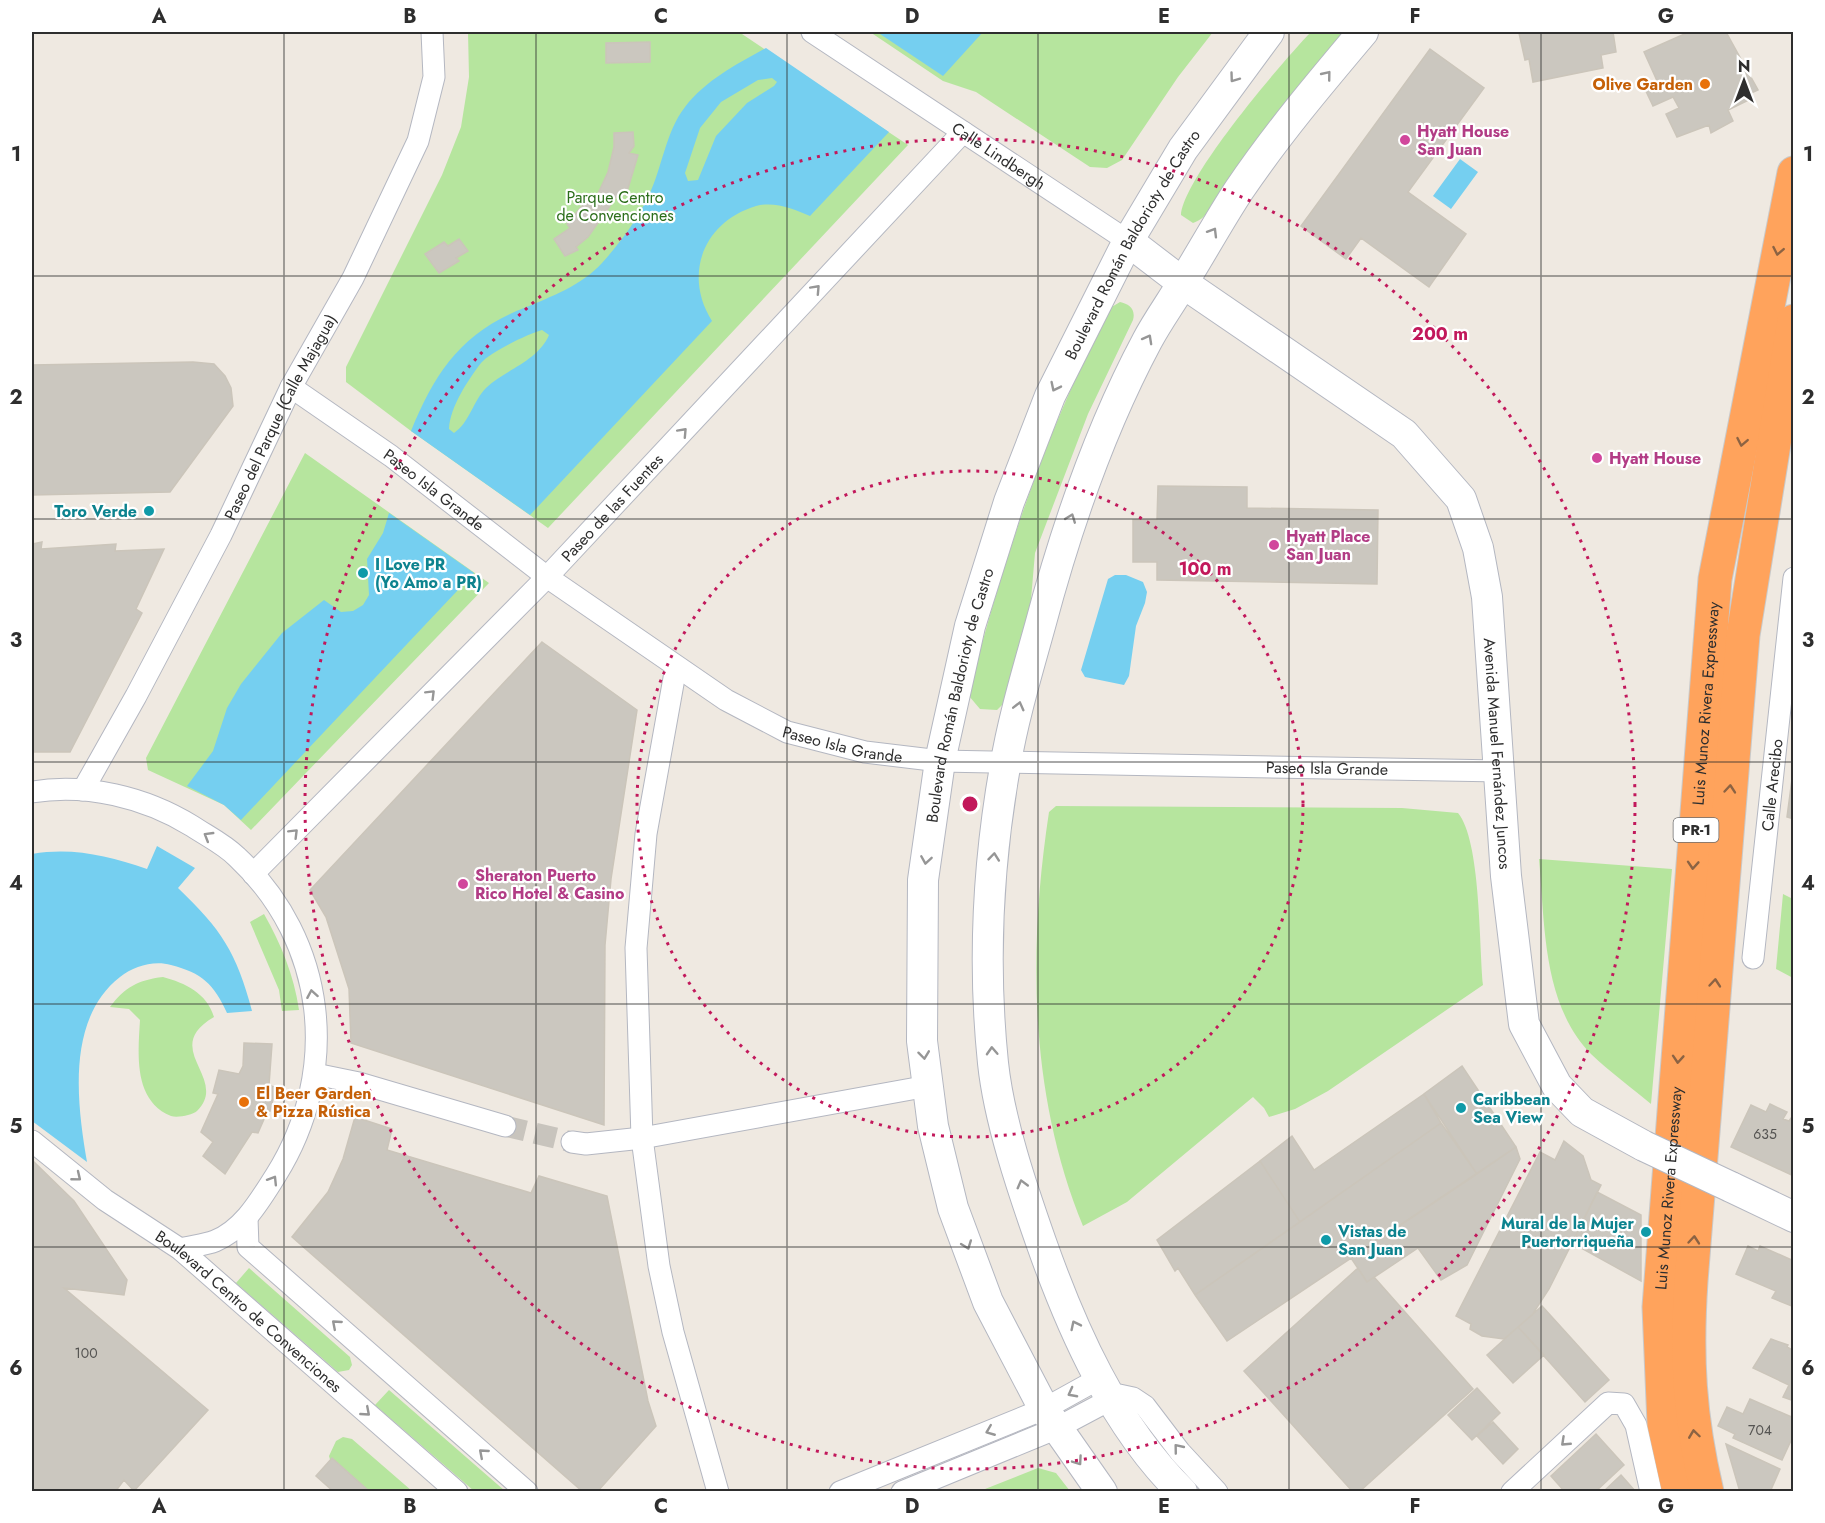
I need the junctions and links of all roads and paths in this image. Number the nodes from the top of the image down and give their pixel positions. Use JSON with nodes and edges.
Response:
{"nodes":[{"id":1,"x":432,"y":32,"type":"edge"},
{"id":2,"x":812,"y":32,"type":"edge"},
{"id":3,"x":1269,"y":32,"type":"edge"},
{"id":4,"x":1363,"y":32,"type":"edge"},
{"id":5,"x":963,"y":132,"type":"junction"},
{"id":6,"x":1794,"y":172,"type":"edge"},
{"id":7,"x":1128,"y":241,"type":"junction"},
{"id":8,"x":1183,"y":283,"type":"junction"},
{"id":9,"x":1794,"y":321,"type":"edge"},
{"id":10,"x":291,"y":387,"type":"junction"},
{"id":11,"x":547,"y":577,"type":"junction"},
{"id":12,"x":1794,"y":578,"type":"edge"},
{"id":13,"x":1789,"y":664,"type":"edge"},
{"id":14,"x":676,"y":667,"type":"junction"},
{"id":15,"x":940,"y":761,"type":"junction"},
{"id":16,"x":1005,"y":763,"type":"junction"},
{"id":17,"x":1501,"y":771,"type":"junction"},
{"id":18,"x":83,"y":789,"type":"junction"},
{"id":19,"x":32,"y":792,"type":"edge"},
{"id":20,"x":253,"y":874,"type":"junction"},
{"id":21,"x":1753,"y":958,"type":"dead end"},
{"id":22,"x":315,"y":1074,"type":"junction"},
{"id":23,"x":928,"y":1086,"type":"junction"},
{"id":24,"x":505,"y":1126,"type":"tunnel mouth"},
{"id":25,"x":642,"y":1138,"type":"junction"},
{"id":26,"x":32,"y":1141,"type":"edge"},
{"id":27,"x":572,"y":1142,"type":"tunnel mouth"},
{"id":28,"x":1794,"y":1217,"type":"edge"},
{"id":29,"x":247,"y":1218,"type":"junction"},
{"id":30,"x":180,"y":1249,"type":"junction"},
{"id":31,"x":1106,"y":1388,"type":"junction"},
{"id":32,"x":1050,"y":1419,"type":"junction"},
{"id":33,"x":457,"y":1491,"type":"edge"},
{"id":34,"x":526,"y":1491,"type":"edge"},
{"id":35,"x":718,"y":1491,"type":"edge"},
{"id":36,"x":840,"y":1491,"type":"edge"},
{"id":37,"x":902,"y":1491,"type":"edge"},
{"id":38,"x":1102,"y":1491,"type":"edge"},
{"id":39,"x":1182,"y":1491,"type":"edge"},
{"id":40,"x":1217,"y":1491,"type":"edge"},
{"id":41,"x":1512,"y":1491,"type":"edge"},
{"id":42,"x":1651,"y":1491,"type":"edge"},
{"id":43,"x":1678,"y":1491,"type":"edge"},
{"id":44,"x":1707,"y":1491,"type":"edge"}],
"edges":[{"from":1,"to":10,"type":"street","name":"Paseo del Parque (Calle Majagua)"},
{"from":2,"to":5,"type":"street","name":"Calle Lindbergh"},
{"from":3,"to":7,"type":"main road","name":"Boulevard Román Baldorioty de Castro","one_way":true},
{"from":8,"to":4,"type":"main road","one_way":true},
{"from":5,"to":7,"type":"street","name":"Calle Lindbergh"},
{"from":11,"to":5,"type":"street","name":"Paseo de las Fuentes","one_way":true},
{"from":6,"to":43,"type":"highway","name":"Luis Munoz Rivera Expressway","number":"PR-1","one_way":true},
{"from":7,"to":8,"type":"main road","name":"Calle Lindbergh"},
{"from":7,"to":15,"type":"main road","name":"Boulevard Román Baldorioty de Castro","one_way":true},
{"from":16,"to":8,"type":"main road","one_way":true},
{"from":8,"to":17,"type":"main road","name":"Avenida Manuel Fernández Juncos"},
{"from":44,"to":9,"type":"highway","name":"Luis Munoz Rivera Expressway","number":"PR-1","one_way":true},
{"from":10,"to":11,"type":"street","name":"Paseo Isla Grande"},
{"from":10,"to":18,"type":"street","name":"Paseo del Parque (Calle Majagua)"},
{"from":11,"to":14,"type":"street","name":"Paseo Isla Grande"},
{"from":20,"to":11,"type":"street","name":"Paseo de las Fuentes","one_way":true},
{"from":12,"to":13,"type":"street","name":"Calle Arecibo"},
{"from":13,"to":21,"type":"street","name":"Calle Arecibo"},
{"from":14,"to":15,"type":"street","name":"Paseo Isla Grande"},
{"from":14,"to":25,"type":"street"},
{"from":15,"to":16,"type":"street","name":"Paseo Isla Grande"},
{"from":15,"to":23,"type":"main road","name":"Boulevard Román Baldorioty de Castro","one_way":true},
{"from":16,"to":17,"type":"street","name":"Paseo Isla Grande"},
{"from":31,"to":16,"type":"main road","one_way":true},
{"from":17,"to":28,"type":"main road","name":"Avenida Manuel Fernández Juncos","bridge":true},
{"from":18,"to":19,"type":"street"},
{"from":20,"to":18,"type":"street","one_way":true},
{"from":22,"to":20,"type":"street","one_way":true},
{"from":22,"to":24,"type":"street"},
{"from":29,"to":22,"type":"street","one_way":true},
{"from":23,"to":25,"type":"street"},
{"from":23,"to":32,"type":"main road","name":"Boulevard Román Baldorioty de Castro","one_way":true},
{"from":25,"to":27,"type":"street"},
{"from":25,"to":35,"type":"street"},
{"from":26,"to":30,"type":"street","name":"Boulevard Centro de Convenciones","one_way":true},
{"from":29,"to":30,"type":"street"},
{"from":34,"to":29,"type":"street","one_way":true},
{"from":30,"to":33,"type":"street","name":"Boulevard Centro de Convenciones","one_way":true},
{"from":31,"to":32,"type":"street"},
{"from":31,"to":39,"type":"main road"},
{"from":40,"to":31,"type":"street","one_way":true},
{"from":32,"to":36,"type":"street","one_way":true},
{"from":32,"to":37,"type":"street"},
{"from":32,"to":38,"type":"main road","name":"Boulevard Román Baldorioty de Castro","one_way":true},
{"from":42,"to":41,"type":"street","one_way":true}]}
